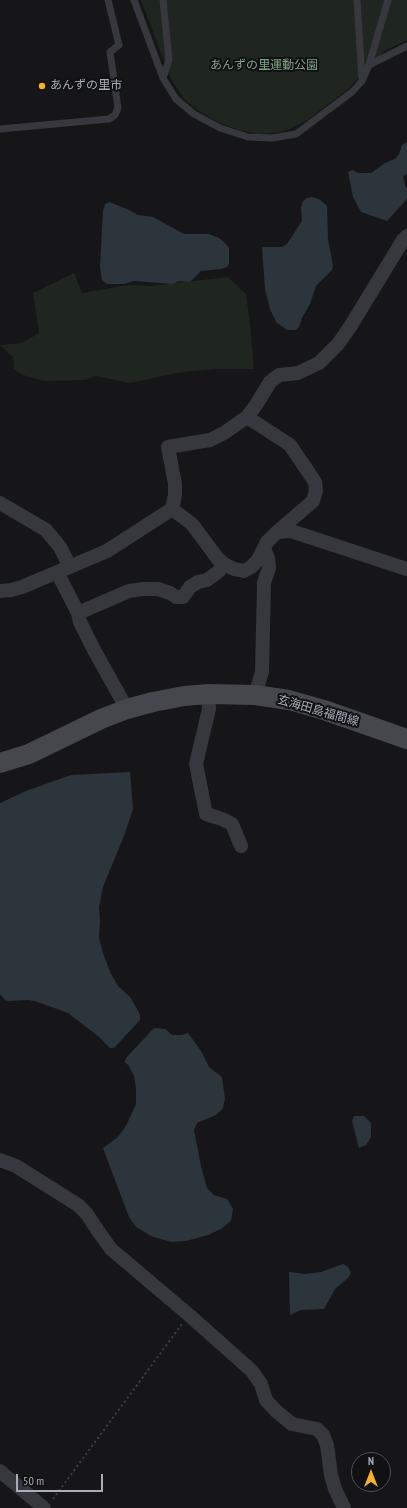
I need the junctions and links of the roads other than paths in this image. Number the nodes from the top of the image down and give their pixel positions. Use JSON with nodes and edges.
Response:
{"nodes":[{"id":1,"x":108,"y":0,"type":"edge"},
{"id":2,"x":134,"y":0,"type":"edge"},
{"id":3,"x":163,"y":0,"type":"edge"},
{"id":4,"x":357,"y":0,"type":"edge"},
{"id":5,"x":388,"y":0,"type":"edge"},
{"id":6,"x":407,"y":46,"type":"edge"},
{"id":7,"x":369,"y":65,"type":"junction"},
{"id":8,"x":163,"y":78,"type":"junction"},
{"id":9,"x":362,"y":81,"type":"junction"},
{"id":10,"x":0,"y":129,"type":"edge"},
{"id":11,"x":407,"y":236,"type":"edge"},
{"id":12,"x":247,"y":417,"type":"junction"},
{"id":13,"x":0,"y":503,"type":"edge"},
{"id":14,"x":172,"y":509,"type":"junction"},
{"id":15,"x":277,"y":532,"type":"junction"},
{"id":16,"x":264,"y":549,"type":"junction"},
{"id":17,"x":224,"y":564,"type":"junction"},
{"id":18,"x":407,"y":569,"type":"edge"},
{"id":19,"x":64,"y":570,"type":"junction"},
{"id":20,"x":0,"y":590,"type":"edge"},
{"id":21,"x":78,"y":613,"type":"junction"},
{"id":22,"x":208,"y":694,"type":"junction"},
{"id":23,"x":255,"y":695,"type":"junction"},
{"id":24,"x":127,"y":709,"type":"junction"},
{"id":25,"x":407,"y":739,"type":"edge"},
{"id":26,"x":0,"y":762,"type":"edge"},
{"id":27,"x":240,"y":846,"type":"dead end"},
{"id":28,"x":0,"y":1160,"type":"edge"},
{"id":29,"x":0,"y":1471,"type":"edge"},
{"id":30,"x":48,"y":1505,"type":"edge"},
{"id":31,"x":344,"y":1508,"type":"edge"}],
"edges":[{"from":1,"to":10,"type":"lane"},
{"from":2,"to":8,"type":"lane"},
{"from":3,"to":8,"type":"lane"},
{"from":4,"to":9,"type":"lane"},
{"from":5,"to":7,"type":"lane"},
{"from":6,"to":7,"type":"lane"},
{"from":7,"to":9,"type":"lane"},
{"from":8,"to":9,"type":"lane"},
{"from":11,"to":12,"type":"street"},
{"from":12,"to":14,"type":"street"},
{"from":12,"to":15,"type":"street"},
{"from":13,"to":19,"type":"street"},
{"from":14,"to":17,"type":"street"},
{"from":14,"to":19,"type":"street"},
{"from":15,"to":16,"type":"street"},
{"from":15,"to":18,"type":"street"},
{"from":16,"to":17,"type":"street"},
{"from":16,"to":23,"type":"street"},
{"from":17,"to":21,"type":"street"},
{"from":19,"to":20,"type":"street"},
{"from":19,"to":21,"type":"street"},
{"from":21,"to":24,"type":"street"},
{"from":22,"to":23,"type":"main road","name":"玄海田島福間線"},
{"from":22,"to":24,"type":"main road","name":"玄海田島福間線"},
{"from":22,"to":27,"type":"street"},
{"from":23,"to":25,"type":"main road","name":"玄海田島福間線"},
{"from":24,"to":26,"type":"main road","name":"玄海田島福間線"},
{"from":28,"to":31,"type":"street"},
{"from":29,"to":30,"type":"street"}]}
